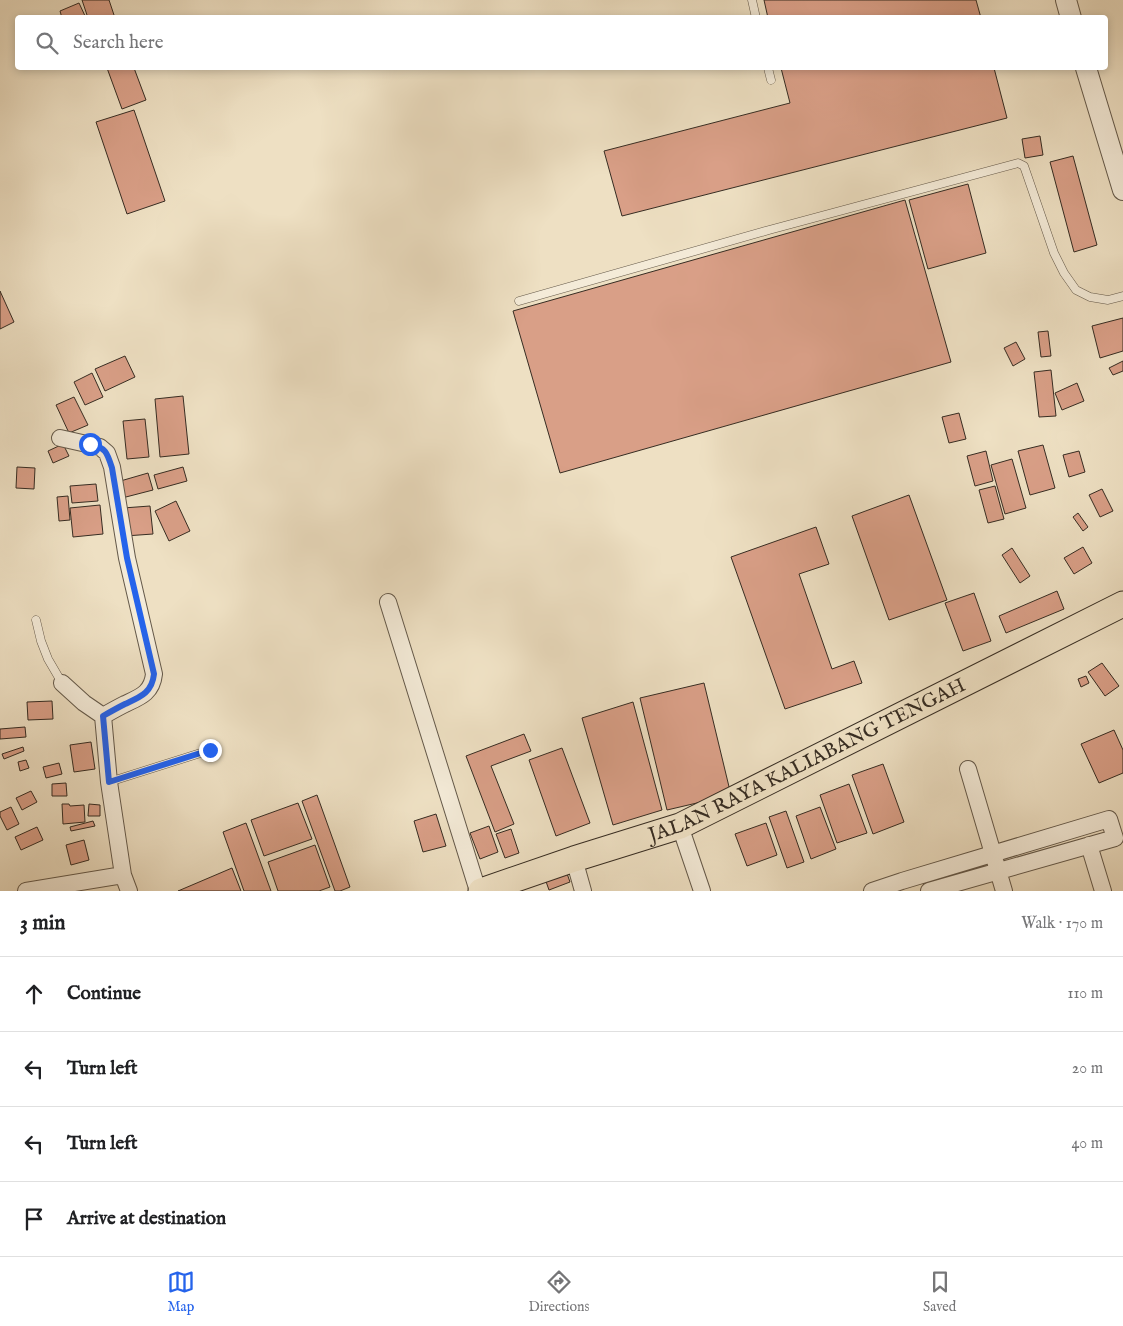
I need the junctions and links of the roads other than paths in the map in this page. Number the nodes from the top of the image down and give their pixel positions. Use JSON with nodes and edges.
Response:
{"nodes":[{"id":1,"x":752,"y":0,"type":"edge"},
{"id":2,"x":1066,"y":0,"type":"edge"},
{"id":3,"x":755,"y":15,"type":"edge"},
{"id":4,"x":1070,"y":15,"type":"edge"},
{"id":5,"x":768,"y":70,"type":"edge"},
{"id":6,"x":1087,"y":70,"type":"edge"},
{"id":7,"x":771,"y":80,"type":"dead end"},
{"id":8,"x":1123,"y":190,"type":"edge"},
{"id":9,"x":1123,"y":296,"type":"edge"},
{"id":10,"x":519,"y":300,"type":"dead end"},
{"id":11,"x":60,"y":438,"type":"dead end"},
{"id":12,"x":388,"y":602,"type":"dead end"},
{"id":13,"x":1123,"y":604,"type":"edge"},
{"id":14,"x":36,"y":620,"type":"dead end"},
{"id":15,"x":62,"y":683,"type":"joint"},
{"id":16,"x":103,"y":716,"type":"junction"},
{"id":17,"x":210,"y":750,"type":"dead end"},
{"id":18,"x":968,"y":768,"type":"dead end"},
{"id":19,"x":109,"y":782,"type":"junction"},
{"id":20,"x":680,"y":826,"type":"junction"},
{"id":21,"x":1089,"y":845,"type":"junction"},
{"id":22,"x":993,"y":853,"type":"junction"},
{"id":23,"x":574,"y":859,"type":"junction"},
{"id":24,"x":998,"y":871,"type":"junction"},
{"id":25,"x":123,"y":874,"type":"junction"},
{"id":26,"x":904,"y":886,"type":"edge"},
{"id":27,"x":26,"y":891,"type":"edge"},
{"id":28,"x":129,"y":891,"type":"edge"},
{"id":29,"x":479,"y":891,"type":"edge"},
{"id":30,"x":583,"y":891,"type":"edge"},
{"id":31,"x":702,"y":891,"type":"edge"},
{"id":32,"x":872,"y":891,"type":"edge"},
{"id":33,"x":929,"y":891,"type":"edge"},
{"id":34,"x":1004,"y":891,"type":"edge"},
{"id":35,"x":1103,"y":891,"type":"edge"}],
"edges":[{"from":1,"to":3,"type":"lane"},
{"from":2,"to":4,"type":"street"},
{"from":5,"to":7,"type":"lane"},
{"from":6,"to":8,"type":"street"},
{"from":9,"to":10,"type":"lane"},
{"from":11,"to":16,"type":"street"},
{"from":12,"to":29,"type":"street"},
{"from":13,"to":20,"type":"main road","name":"JALAN RAYA KALIABANG TENGAH"},
{"from":14,"to":15,"type":"lane"},
{"from":15,"to":16,"type":"street"},
{"from":16,"to":19,"type":"street"},
{"from":17,"to":19,"type":"lane"},
{"from":18,"to":22,"type":"street"},
{"from":19,"to":25,"type":"street"},
{"from":20,"to":23,"type":"main road","name":"JALAN RAYA KALIABANG TENGAH"},
{"from":20,"to":31,"type":"street"},
{"from":21,"to":22,"type":"street"},
{"from":21,"to":24,"type":"street"},
{"from":21,"to":35,"type":"street"},
{"from":22,"to":24,"type":"street"},
{"from":22,"to":26,"type":"street"},
{"from":23,"to":29,"type":"main road","name":"JALAN RAYA KALIABANG TENGAH"},
{"from":23,"to":30,"type":"street"},
{"from":24,"to":33,"type":"street"},
{"from":24,"to":34,"type":"street"},
{"from":25,"to":27,"type":"street"},
{"from":25,"to":28,"type":"street"},
{"from":26,"to":32,"type":"street"}]}
